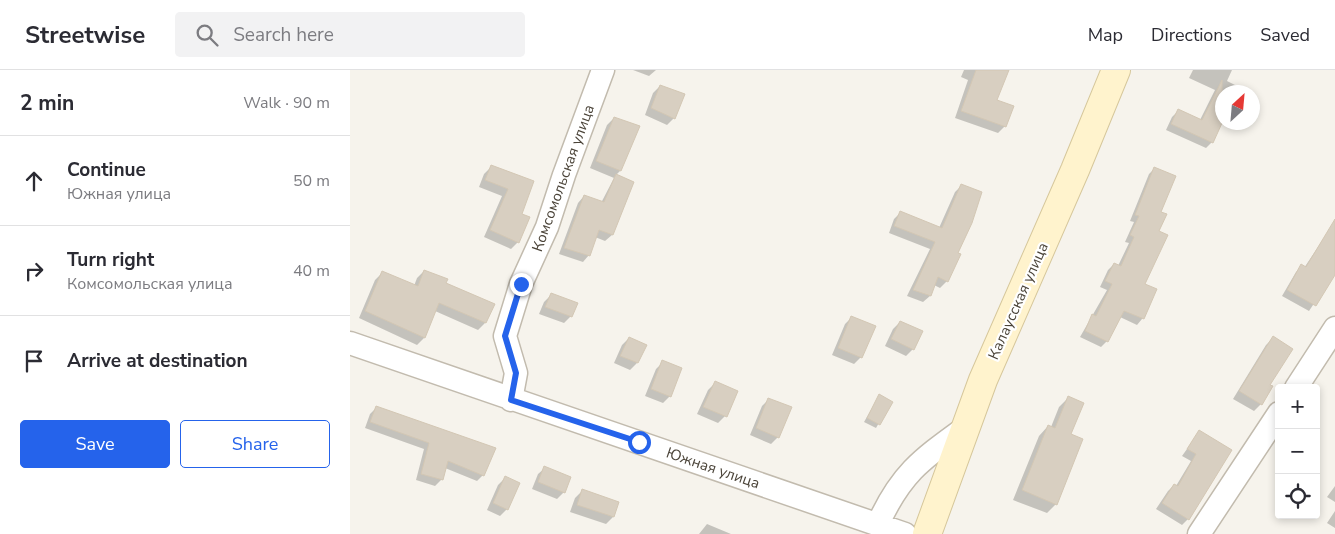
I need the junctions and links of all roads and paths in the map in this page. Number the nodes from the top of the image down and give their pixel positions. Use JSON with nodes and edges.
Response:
{"nodes":[{"id":1,"x":603,"y":70,"type":"edge"},
{"id":2,"x":1116,"y":70,"type":"edge"},
{"id":3,"x":1335,"y":328,"type":"edge"},
{"id":4,"x":350,"y":343,"type":"edge"},
{"id":5,"x":1299,"y":384,"type":"edge"},
{"id":6,"x":511,"y":400,"type":"junction"},
{"id":7,"x":1275,"y":419,"type":"edge"},
{"id":8,"x":966,"y":427,"type":"junction"},
{"id":9,"x":878,"y":524,"type":"junction"},
{"id":10,"x":905,"y":534,"type":"edge"},
{"id":11,"x":927,"y":534,"type":"edge"},
{"id":12,"x":1199,"y":534,"type":"edge"}],
"edges":[{"from":1,"to":6,"type":"street","name":"Комсомольская улица"},
{"from":2,"to":8,"type":"street","name":"Калаусская улица"},
{"from":3,"to":5,"type":"street"},
{"from":4,"to":6,"type":"street","name":"Южная улица"},
{"from":6,"to":9,"type":"street","name":"Южная улица"},
{"from":7,"to":12,"type":"street"},
{"from":8,"to":9,"type":"street"},
{"from":8,"to":11,"type":"street","name":"Калаусская улица"},
{"from":9,"to":10,"type":"street","name":"Южная улица"}]}
